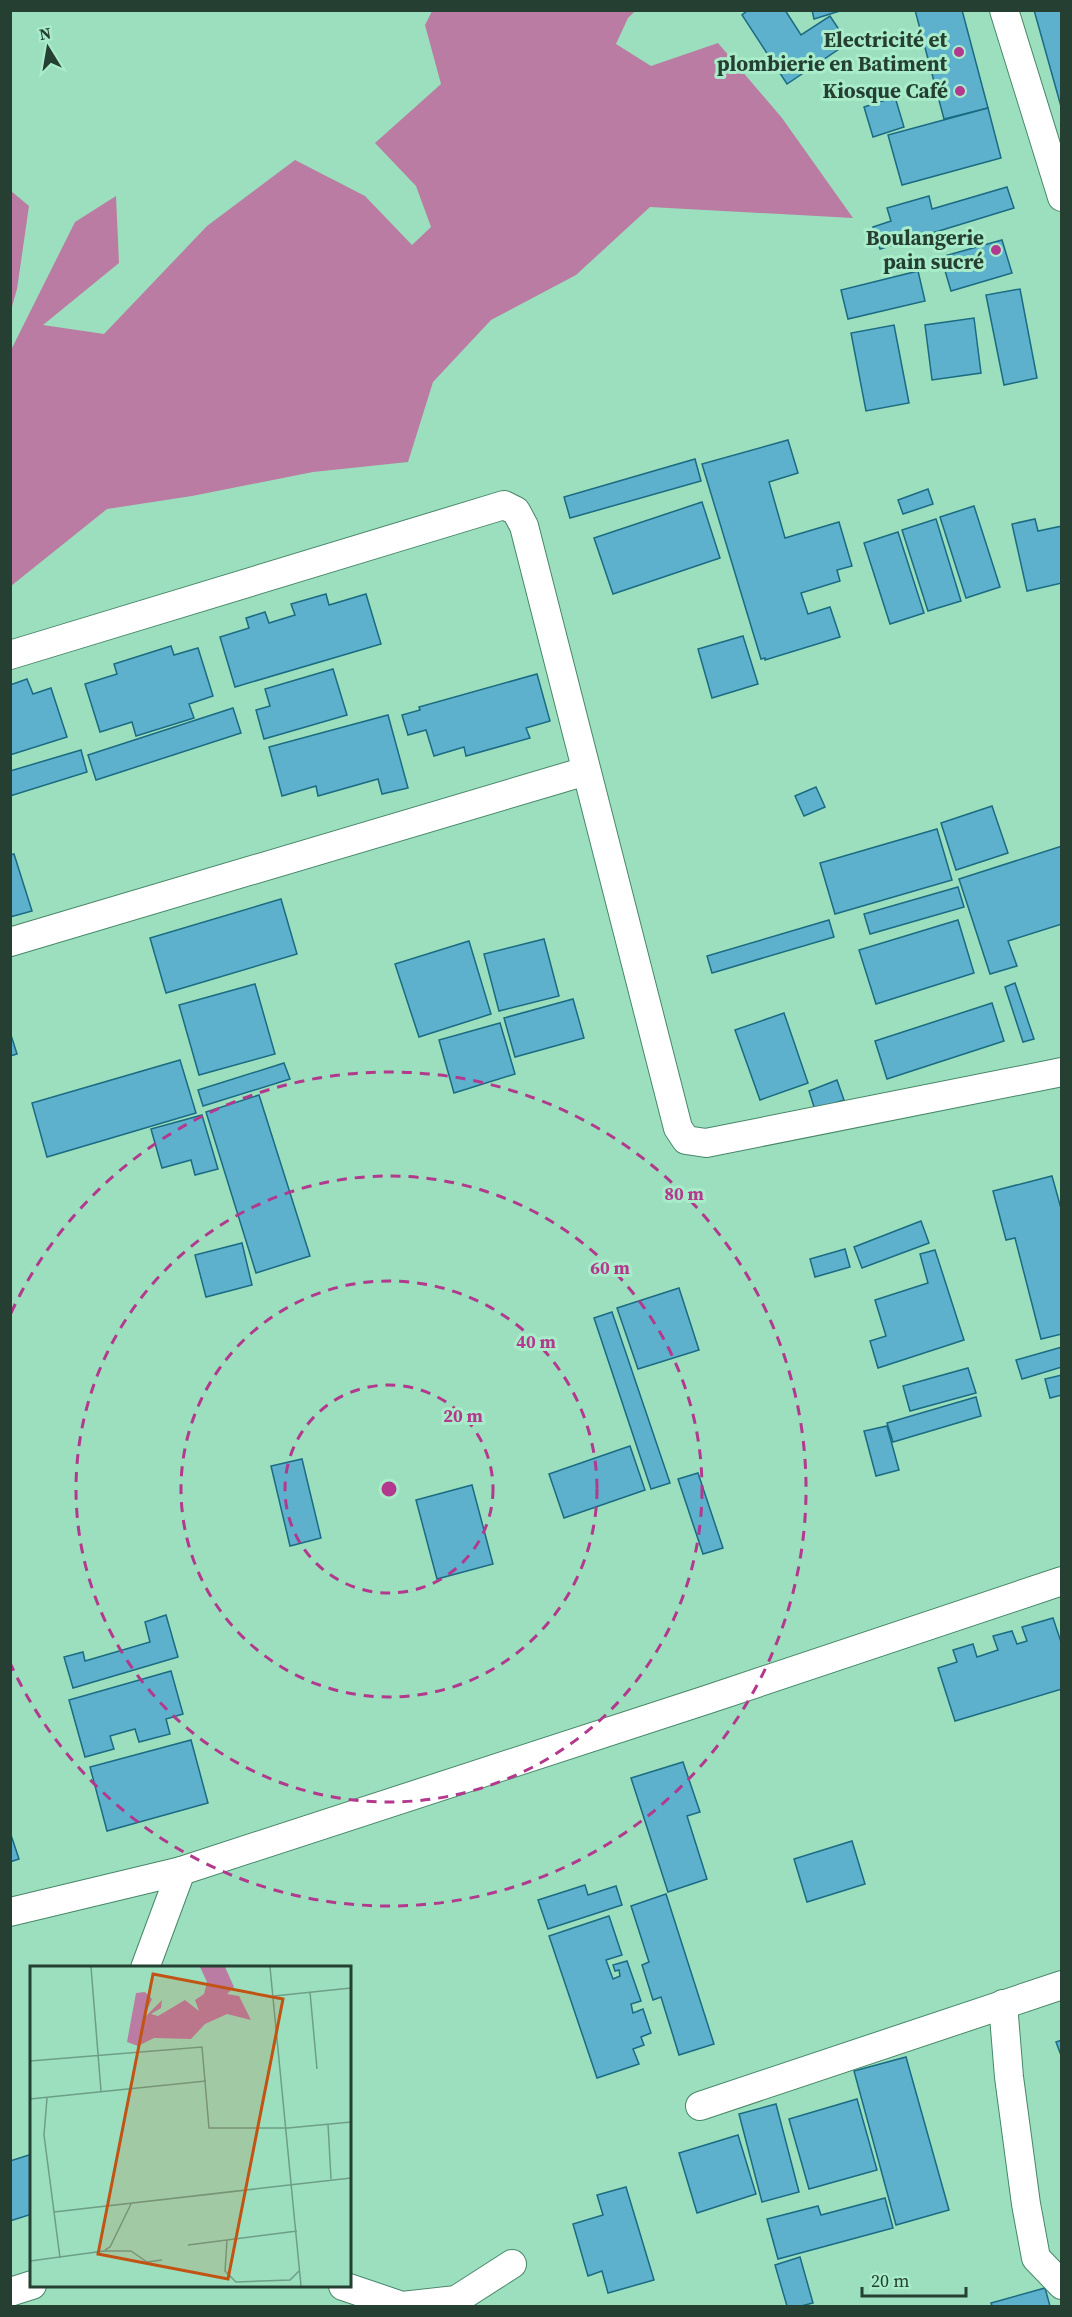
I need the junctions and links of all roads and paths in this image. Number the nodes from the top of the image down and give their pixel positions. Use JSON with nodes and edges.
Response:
{"nodes":[{"id":1,"x":1004,"y":10,"type":"edge"},
{"id":2,"x":1062,"y":197,"type":"edge"},
{"id":3,"x":10,"y":655,"type":"edge"},
{"id":4,"x":586,"y":771,"type":"junction"},
{"id":5,"x":10,"y":942,"type":"edge"},
{"id":6,"x":1062,"y":1072,"type":"edge"},
{"id":7,"x":1062,"y":1581,"type":"edge"},
{"id":8,"x":181,"y":1871,"type":"junction"},
{"id":9,"x":10,"y":1912,"type":"edge"},
{"id":10,"x":146,"y":1966,"type":"edge"},
{"id":11,"x":1062,"y":1985,"type":"edge"},
{"id":12,"x":1003,"y":2004,"type":"junction"},
{"id":13,"x":700,"y":2106,"type":"dead end"},
{"id":14,"x":512,"y":2264,"type":"dead end"},
{"id":15,"x":1062,"y":2285,"type":"edge"},
{"id":16,"x":30,"y":2286,"type":"edge"},
{"id":17,"x":346,"y":2287,"type":"edge"},
{"id":18,"x":10,"y":2292,"type":"edge"}],
"edges":[{"from":1,"to":2,"type":"street"},
{"from":3,"to":4,"type":"street"},
{"from":4,"to":5,"type":"street"},
{"from":4,"to":6,"type":"street"},
{"from":7,"to":8,"type":"street"},
{"from":8,"to":9,"type":"street"},
{"from":8,"to":10,"type":"street"},
{"from":11,"to":12,"type":"street"},
{"from":12,"to":13,"type":"street"},
{"from":12,"to":15,"type":"street"},
{"from":14,"to":17,"type":"street"},
{"from":16,"to":18,"type":"street"}]}
